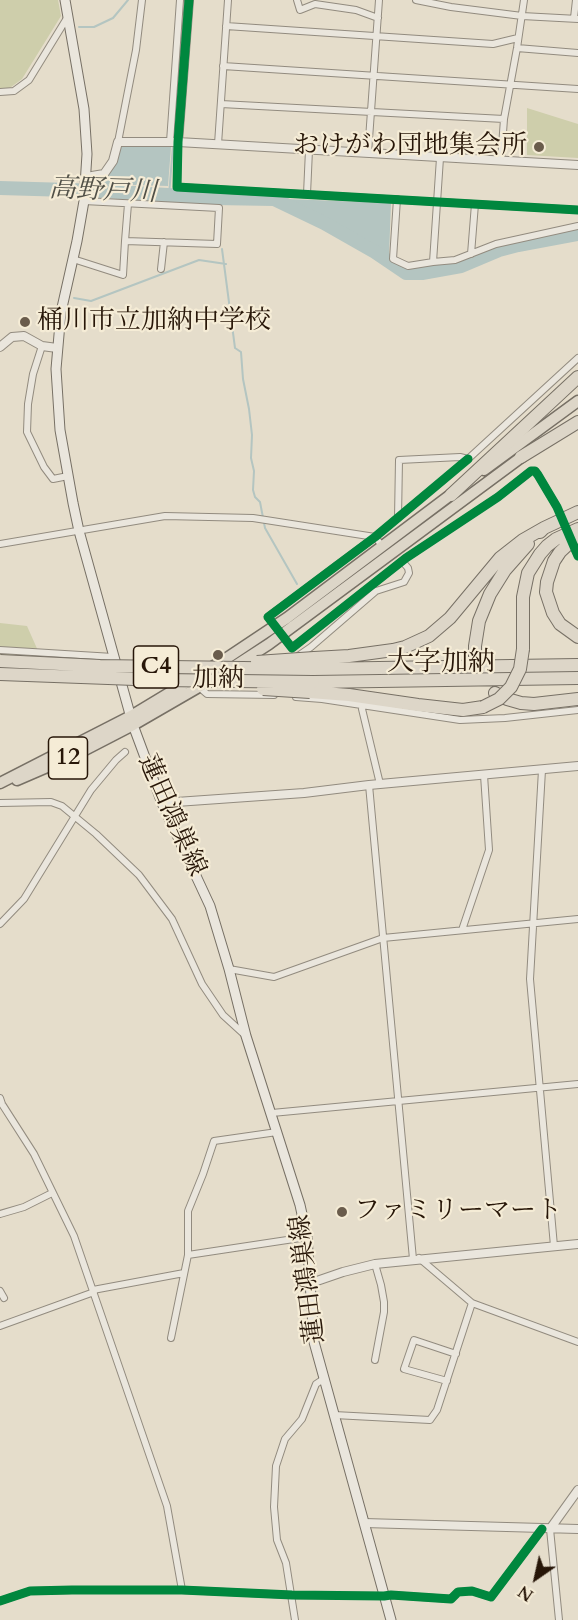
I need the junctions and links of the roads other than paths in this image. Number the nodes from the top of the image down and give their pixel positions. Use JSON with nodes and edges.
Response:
{"nodes":[{"id":1,"x":65,"y":0,"type":"edge"},
{"id":2,"x":142,"y":0,"type":"edge"},
{"id":3,"x":180,"y":0,"type":"edge"},
{"id":4,"x":189,"y":0,"type":"edge"},
{"id":5,"x":228,"y":0,"type":"edge"},
{"id":6,"x":297,"y":0,"type":"edge"},
{"id":7,"x":379,"y":0,"type":"edge"},
{"id":8,"x":416,"y":0,"type":"edge"},
{"id":9,"x":524,"y":0,"type":"edge"},
{"id":10,"x":576,"y":0,"type":"edge"},
{"id":11,"x":451,"y":3,"type":"edge"},
{"id":12,"x":522,"y":16,"type":"junction"},
{"id":13,"x":68,"y":17,"type":"junction"},
{"id":14,"x":378,"y":18,"type":"junction"},
{"id":15,"x":576,"y":18,"type":"edge"},
{"id":16,"x":226,"y":26,"type":"junction"},
{"id":17,"x":376,"y":36,"type":"junction"},
{"id":18,"x":518,"y":38,"type":"junction"},
{"id":19,"x":517,"y":48,"type":"junction"},
{"id":20,"x":578,"y":53,"type":"edge"},
{"id":21,"x":223,"y":66,"type":"junction"},
{"id":22,"x":374,"y":76,"type":"junction"},
{"id":23,"x":509,"y":84,"type":"junction"},
{"id":24,"x":578,"y":89,"type":"edge"},
{"id":25,"x":0,"y":92,"type":"edge"},
{"id":26,"x":221,"y":104,"type":"junction"},
{"id":27,"x":371,"y":112,"type":"junction"},
{"id":28,"x":504,"y":119,"type":"junction"},
{"id":29,"x":118,"y":142,"type":"junction"},
{"id":30,"x":174,"y":142,"type":"junction"},
{"id":31,"x":218,"y":144,"type":"junction"},
{"id":32,"x":309,"y":150,"type":"junction"},
{"id":33,"x":368,"y":153,"type":"junction"},
{"id":34,"x":440,"y":158,"type":"junction"},
{"id":35,"x":501,"y":160,"type":"junction"},
{"id":36,"x":578,"y":165,"type":"edge"},
{"id":37,"x":86,"y":177,"type":"junction"},
{"id":38,"x":307,"y":194,"type":"junction"},
{"id":39,"x":398,"y":200,"type":"junction"},
{"id":40,"x":84,"y":201,"type":"junction"},
{"id":41,"x":437,"y":202,"type":"junction"},
{"id":42,"x":128,"y":204,"type":"junction"},
{"id":43,"x":475,"y":204,"type":"junction"},
{"id":44,"x":578,"y":210,"type":"edge"},
{"id":45,"x":578,"y":226,"type":"edge"},
{"id":46,"x":125,"y":241,"type":"junction"},
{"id":47,"x":164,"y":242,"type":"junction"},
{"id":48,"x":471,"y":254,"type":"junction"},
{"id":49,"x":73,"y":259,"type":"junction"},
{"id":50,"x":432,"y":262,"type":"junction"},
{"id":51,"x":160,"y":269,"type":"dead end"},
{"id":52,"x":42,"y":346,"type":"junction"},
{"id":53,"x":0,"y":347,"type":"edge"},
{"id":54,"x":57,"y":348,"type":"junction"},
{"id":55,"x":578,"y":358,"type":"edge"},
{"id":56,"x":578,"y":377,"type":"edge"},
{"id":57,"x":578,"y":401,"type":"edge"},
{"id":58,"x":578,"y":415,"type":"edge"},
{"id":59,"x":578,"y":422,"type":"edge"},
{"id":60,"x":521,"y":458,"type":"junction"},
{"id":61,"x":468,"y":459,"type":"junction"},
{"id":62,"x":68,"y":476,"type":"junction"},
{"id":63,"x":451,"y":495,"type":"junction"},
{"id":64,"x":557,"y":507,"type":"dead end"},
{"id":65,"x":578,"y":512,"type":"edge"},
{"id":66,"x":398,"y":518,"type":"junction"},
{"id":67,"x":544,"y":528,"type":"junction"},
{"id":68,"x":578,"y":530,"type":"edge"},
{"id":69,"x":79,"y":531,"type":"junction"},
{"id":70,"x":375,"y":537,"type":"junction"},
{"id":71,"x":576,"y":541,"type":"edge"},
{"id":72,"x":0,"y":544,"type":"edge"},
{"id":73,"x":382,"y":547,"type":"junction"},
{"id":74,"x":578,"y":556,"type":"edge"},
{"id":75,"x":402,"y":561,"type":"junction"},
{"id":76,"x":578,"y":637,"type":"edge"},
{"id":77,"x":268,"y":644,"type":"junction"},
{"id":78,"x":0,"y":650,"type":"edge"},
{"id":79,"x":474,"y":656,"type":"dead end"},
{"id":80,"x":113,"y":657,"type":"junction"},
{"id":81,"x":0,"y":661,"type":"edge"},
{"id":82,"x":278,"y":661,"type":"junction"},
{"id":83,"x":578,"y":665,"type":"edge"},
{"id":84,"x":0,"y":674,"type":"edge"},
{"id":85,"x":312,"y":675,"type":"junction"},
{"id":86,"x":578,"y":678,"type":"edge"},
{"id":87,"x":199,"y":687,"type":"junction"},
{"id":88,"x":495,"y":693,"type":"dead end"},
{"id":89,"x":281,"y":696,"type":"junction"},
{"id":90,"x":578,"y":699,"type":"edge"},
{"id":91,"x":363,"y":706,"type":"junction"},
{"id":92,"x":578,"y":710,"type":"edge"},
{"id":93,"x":132,"y":721,"type":"junction"},
{"id":94,"x":125,"y":752,"type":"dead end"},
{"id":95,"x":578,"y":766,"type":"edge"},
{"id":96,"x":542,"y":770,"type":"junction"},
{"id":97,"x":484,"y":775,"type":"junction"},
{"id":98,"x":0,"y":784,"type":"edge"},
{"id":99,"x":380,"y":784,"type":"junction"},
{"id":100,"x":369,"y":785,"type":"junction"},
{"id":101,"x":0,"y":803,"type":"edge"},
{"id":102,"x":162,"y":803,"type":"junction"},
{"id":103,"x":75,"y":816,"type":"junction"},
{"id":104,"x":578,"y":919,"type":"edge"},
{"id":105,"x":533,"y":922,"type":"junction"},
{"id":106,"x":0,"y":924,"type":"edge"},
{"id":107,"x":462,"y":930,"type":"junction"},
{"id":108,"x":383,"y":938,"type":"junction"},
{"id":109,"x":229,"y":969,"type":"junction"},
{"id":110,"x":246,"y":1036,"type":"junction"},
{"id":111,"x":578,"y":1084,"type":"edge"},
{"id":112,"x":540,"y":1088,"type":"junction"},
{"id":113,"x":0,"y":1098,"type":"edge"},
{"id":114,"x":398,"y":1101,"type":"junction"},
{"id":115,"x":272,"y":1113,"type":"junction"},
{"id":116,"x":277,"y":1132,"type":"junction"},
{"id":117,"x":52,"y":1194,"type":"junction"},
{"id":118,"x":0,"y":1214,"type":"edge"},
{"id":119,"x":307,"y":1238,"type":"junction"},
{"id":120,"x":578,"y":1244,"type":"edge"},
{"id":121,"x":554,"y":1246,"type":"junction"},
{"id":122,"x":188,"y":1255,"type":"junction"},
{"id":123,"x":416,"y":1259,"type":"junction"},
{"id":124,"x":375,"y":1264,"type":"junction"},
{"id":125,"x":184,"y":1273,"type":"junction"},
{"id":126,"x":311,"y":1283,"type":"junction"},
{"id":127,"x":0,"y":1290,"type":"edge"},
{"id":128,"x":94,"y":1291,"type":"junction"},
{"id":129,"x":4,"y":1298,"type":"dead end"},
{"id":130,"x":472,"y":1303,"type":"junction"},
{"id":131,"x":0,"y":1326,"type":"edge"},
{"id":132,"x":171,"y":1338,"type":"dead end"},
{"id":133,"x":578,"y":1342,"type":"edge"},
{"id":134,"x":456,"y":1354,"type":"junction"},
{"id":135,"x":375,"y":1360,"type":"dead end"},
{"id":136,"x":325,"y":1378,"type":"junction"},
{"id":137,"x":447,"y":1381,"type":"junction"},
{"id":138,"x":334,"y":1415,"type":"junction"},
{"id":139,"x":578,"y":1490,"type":"edge"},
{"id":140,"x":363,"y":1523,"type":"junction"},
{"id":141,"x":546,"y":1529,"type":"junction"},
{"id":142,"x":578,"y":1529,"type":"edge"},
{"id":143,"x":182,"y":1590,"type":"junction"},
{"id":144,"x":292,"y":1595,"type":"junction"},
{"id":145,"x":384,"y":1596,"type":"junction"},
{"id":146,"x":0,"y":1601,"type":"edge"},
{"id":147,"x":296,"y":1620,"type":"edge"},
{"id":148,"x":391,"y":1620,"type":"edge"},
{"id":149,"x":559,"y":1620,"type":"edge"}],
"edges":[{"from":1,"to":13,"type":"main road","name":"蓮田鴻巣線"},
{"from":2,"to":29,"type":"street"},
{"from":3,"to":30,"type":"street"},
{"from":4,"to":30,"type":"street"},
{"from":5,"to":16,"type":"street"},
{"from":6,"to":14,"type":"street"},
{"from":7,"to":14,"type":"street"},
{"from":8,"to":11,"type":"street"},
{"from":9,"to":12,"type":"street"},
{"from":10,"to":15,"type":"street"},
{"from":11,"to":12,"type":"street"},
{"from":12,"to":15,"type":"street"},
{"from":12,"to":18,"type":"street"},
{"from":13,"to":25,"type":"street"},
{"from":13,"to":37,"type":"main road","name":"蓮田鴻巣線"},
{"from":14,"to":17,"type":"street"},
{"from":16,"to":17,"type":"street"},
{"from":16,"to":21,"type":"street"},
{"from":17,"to":18,"type":"street"},
{"from":17,"to":22,"type":"street"},
{"from":18,"to":19,"type":"street"},
{"from":19,"to":20,"type":"street"},
{"from":19,"to":23,"type":"street"},
{"from":21,"to":22,"type":"street"},
{"from":21,"to":26,"type":"street"},
{"from":22,"to":23,"type":"street"},
{"from":22,"to":27,"type":"street"},
{"from":23,"to":24,"type":"street"},
{"from":23,"to":28,"type":"street"},
{"from":26,"to":27,"type":"street"},
{"from":26,"to":31,"type":"street"},
{"from":27,"to":28,"type":"street"},
{"from":27,"to":33,"type":"street"},
{"from":28,"to":35,"type":"street"},
{"from":29,"to":30,"type":"street"},
{"from":29,"to":37,"type":"street"},
{"from":30,"to":31,"type":"street"},
{"from":30,"to":38,"type":"street"},
{"from":31,"to":32,"type":"street"},
{"from":32,"to":33,"type":"street"},
{"from":32,"to":38,"type":"street"},
{"from":33,"to":34,"type":"street"},
{"from":34,"to":35,"type":"street"},
{"from":34,"to":41,"type":"street"},
{"from":35,"to":36,"type":"street"},
{"from":37,"to":40,"type":"main road","name":"蓮田鴻巣線"},
{"from":38,"to":39,"type":"street"},
{"from":39,"to":41,"type":"street"},
{"from":39,"to":50,"type":"street"},
{"from":40,"to":42,"type":"street"},
{"from":40,"to":49,"type":"main road","name":"蓮田鴻巣線"},
{"from":41,"to":43,"type":"street"},
{"from":41,"to":50,"type":"street"},
{"from":42,"to":46,"type":"street"},
{"from":42,"to":47,"type":"street"},
{"from":43,"to":44,"type":"street"},
{"from":43,"to":48,"type":"street"},
{"from":45,"to":48,"type":"street"},
{"from":46,"to":47,"type":"street"},
{"from":46,"to":49,"type":"street"},
{"from":47,"to":51,"type":"street"},
{"from":48,"to":50,"type":"street"},
{"from":49,"to":54,"type":"main road","name":"蓮田鴻巣線"},
{"from":52,"to":53,"type":"street"},
{"from":52,"to":54,"type":"street"},
{"from":52,"to":62,"type":"street"},
{"from":54,"to":62,"type":"main road","name":"蓮田鴻巣線"},
{"from":55,"to":61,"type":"street"},
{"from":56,"to":63,"type":"highway"},
{"from":57,"to":63,"type":"main road","number":"12"},
{"from":58,"to":60,"type":"main road","number":"12"},
{"from":59,"to":60,"type":"highway"},
{"from":60,"to":77,"type":"main road","number":"12"},
{"from":61,"to":66,"type":"street"},
{"from":61,"to":66,"type":"street"},
{"from":62,"to":69,"type":"main road","name":"蓮田鴻巣線"},
{"from":63,"to":73,"type":"main road","number":"12"},
{"from":64,"to":75,"type":"street"},
{"from":65,"to":67,"type":"highway"},
{"from":66,"to":70,"type":"street"},
{"from":67,"to":79,"type":"highway"},
{"from":67,"to":85,"type":"highway"},
{"from":68,"to":85,"type":"highway","bridge":true},
{"from":69,"to":70,"type":"street"},
{"from":69,"to":72,"type":"street"},
{"from":69,"to":80,"type":"main road","name":"蓮田鴻巣線"},
{"from":70,"to":73,"type":"street"},
{"from":70,"to":75,"type":"street","bridge":true},
{"from":71,"to":74,"type":"street"},
{"from":71,"to":76,"type":"highway"},
{"from":73,"to":93,"type":"main road","number":"12"},
{"from":75,"to":82,"type":"street"},
{"from":77,"to":82,"type":"street"},
{"from":77,"to":87,"type":"main road","number":"12"},
{"from":78,"to":80,"type":"street"},
{"from":80,"to":93,"type":"main road","name":"蓮田鴻巣線"},
{"from":81,"to":85,"type":"highway","number":"C4","bridge":true},
{"from":82,"to":89,"type":"street"},
{"from":83,"to":85,"type":"highway","number":"C4"},
{"from":84,"to":85,"type":"highway","number":"C4","bridge":true},
{"from":85,"to":86,"type":"highway","number":"C4"},
{"from":87,"to":89,"type":"street"},
{"from":87,"to":93,"type":"main road","number":"12"},
{"from":88,"to":90,"type":"highway"},
{"from":89,"to":91,"type":"street"},
{"from":91,"to":92,"type":"street"},
{"from":91,"to":99,"type":"street"},
{"from":93,"to":98,"type":"main road","number":"12"},
{"from":93,"to":102,"type":"main road","name":"蓮田鴻巣線"},
{"from":94,"to":103,"type":"street"},
{"from":95,"to":96,"type":"street"},
{"from":96,"to":97,"type":"street"},
{"from":96,"to":105,"type":"street"},
{"from":97,"to":99,"type":"street"},
{"from":97,"to":107,"type":"street"},
{"from":99,"to":100,"type":"street"},
{"from":100,"to":102,"type":"street"},
{"from":100,"to":108,"type":"street"},
{"from":101,"to":103,"type":"street"},
{"from":102,"to":109,"type":"main road","name":"蓮田鴻巣線"},
{"from":103,"to":106,"type":"street"},
{"from":103,"to":110,"type":"street"},
{"from":104,"to":105,"type":"street"},
{"from":105,"to":107,"type":"street"},
{"from":105,"to":112,"type":"street"},
{"from":107,"to":108,"type":"street"},
{"from":108,"to":109,"type":"street"},
{"from":108,"to":114,"type":"street"},
{"from":109,"to":110,"type":"main road","name":"蓮田鴻巣線"},
{"from":110,"to":115,"type":"main road","name":"蓮田鴻巣線"},
{"from":111,"to":112,"type":"street"},
{"from":112,"to":114,"type":"street"},
{"from":112,"to":121,"type":"street"},
{"from":113,"to":117,"type":"street"},
{"from":114,"to":115,"type":"street"},
{"from":114,"to":123,"type":"street"},
{"from":115,"to":116,"type":"main road","name":"蓮田鴻巣線"},
{"from":116,"to":119,"type":"main road","name":"蓮田鴻巣線"},
{"from":116,"to":122,"type":"street"},
{"from":117,"to":118,"type":"street"},
{"from":117,"to":128,"type":"street"},
{"from":119,"to":122,"type":"street"},
{"from":119,"to":126,"type":"main road","name":"蓮田鴻巣線"},
{"from":120,"to":121,"type":"street"},
{"from":121,"to":123,"type":"street"},
{"from":122,"to":125,"type":"street"},
{"from":123,"to":124,"type":"street"},
{"from":123,"to":130,"type":"street"},
{"from":124,"to":126,"type":"street"},
{"from":124,"to":135,"type":"street"},
{"from":125,"to":128,"type":"street"},
{"from":125,"to":132,"type":"street"},
{"from":126,"to":136,"type":"main road","name":"蓮田鴻巣線"},
{"from":127,"to":129,"type":"street"},
{"from":128,"to":131,"type":"street"},
{"from":128,"to":143,"type":"street"},
{"from":130,"to":133,"type":"street"},
{"from":130,"to":134,"type":"street"},
{"from":134,"to":137,"type":"street"},
{"from":134,"to":137,"type":"street"},
{"from":136,"to":138,"type":"main road","name":"蓮田鴻巣線"},
{"from":136,"to":144,"type":"street"},
{"from":137,"to":138,"type":"street"},
{"from":138,"to":140,"type":"main road","name":"蓮田鴻巣線"},
{"from":139,"to":141,"type":"street"},
{"from":140,"to":141,"type":"street"},
{"from":140,"to":145,"type":"main road","name":"蓮田鴻巣線"},
{"from":141,"to":142,"type":"street"},
{"from":141,"to":145,"type":"street"},
{"from":141,"to":149,"type":"street"},
{"from":143,"to":144,"type":"street"},
{"from":143,"to":146,"type":"street"},
{"from":144,"to":145,"type":"street"},
{"from":144,"to":147,"type":"street"},
{"from":145,"to":148,"type":"main road","name":"蓮田鴻巣線"}]}
